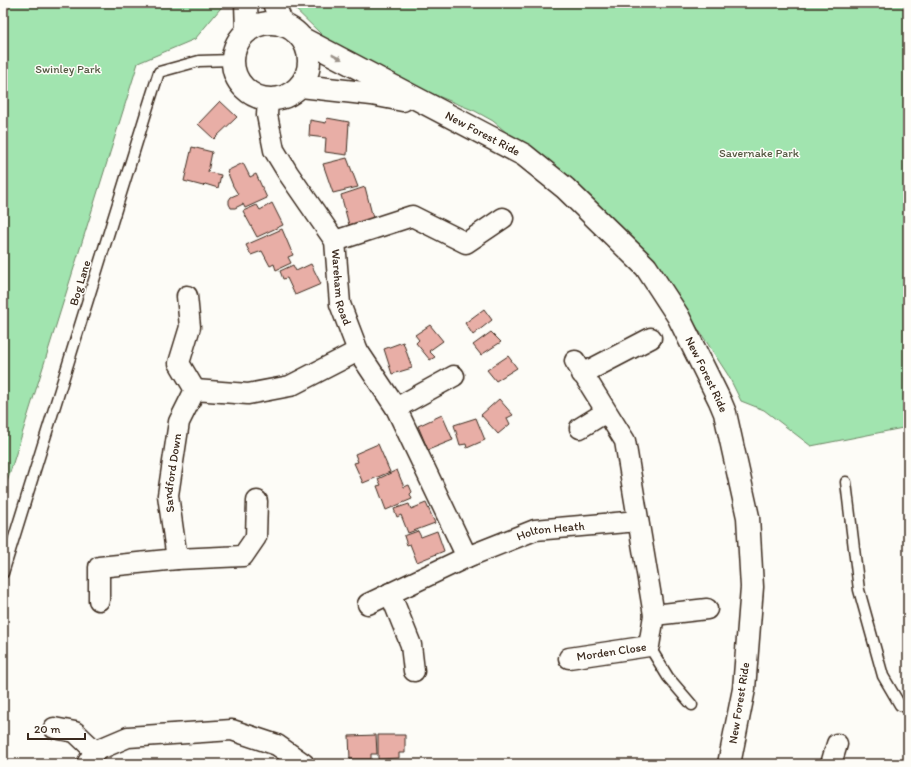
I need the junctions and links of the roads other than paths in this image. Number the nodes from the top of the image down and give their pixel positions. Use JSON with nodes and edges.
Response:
{"nodes":[{"id":1,"x":246,"y":3,"type":"edge"},
{"id":2,"x":274,"y":3,"type":"edge"},
{"id":3,"x":282,"y":25,"type":"junction"},
{"id":4,"x":247,"y":31,"type":"junction"},
{"id":5,"x":303,"y":39,"type":"junction"},
{"id":6,"x":233,"y":60,"type":"junction"},
{"id":7,"x":301,"y":86,"type":"junction"},
{"id":8,"x":268,"y":100,"type":"junction"},
{"id":9,"x":428,"y":105,"type":"junction"},
{"id":10,"x":503,"y":218,"type":"dead end"},
{"id":11,"x":335,"y":241,"type":"junction"},
{"id":12,"x":187,"y":296,"type":"dead end"},
{"id":13,"x":651,"y":338,"type":"dead end"},
{"id":14,"x":358,"y":351,"type":"junction"},
{"id":15,"x":454,"y":376,"type":"dead end"},
{"id":16,"x":195,"y":390,"type":"junction"},
{"id":17,"x":396,"y":408,"type":"junction"},
{"id":18,"x":606,"y":412,"type":"junction"},
{"id":19,"x":580,"y":428,"type":"dead end"},
{"id":20,"x":846,"y":482,"type":"dead end"},
{"id":21,"x":257,"y":501,"type":"dead end"},
{"id":22,"x":638,"y":521,"type":"junction"},
{"id":23,"x":467,"y":557,"type":"junction"},
{"id":24,"x":177,"y":559,"type":"junction"},
{"id":25,"x":3,"y":573,"type":"edge"},
{"id":26,"x":390,"y":593,"type":"junction"},
{"id":27,"x":99,"y":600,"type":"dead end"},
{"id":28,"x":368,"y":604,"type":"dead end"},
{"id":29,"x":707,"y":609,"type":"dead end"},
{"id":30,"x":654,"y":616,"type":"junction"},
{"id":31,"x":648,"y":646,"type":"junction"},
{"id":32,"x":569,"y":658,"type":"dead end"},
{"id":33,"x":414,"y":671,"type":"dead end"},
{"id":34,"x":692,"y":705,"type":"dead end"},
{"id":35,"x":908,"y":708,"type":"edge"},
{"id":36,"x":54,"y":728,"type":"dead end"},
{"id":37,"x":837,"y":744,"type":"dead end"},
{"id":38,"x":91,"y":758,"type":"edge"},
{"id":39,"x":304,"y":764,"type":"edge"},
{"id":40,"x":729,"y":764,"type":"edge"},
{"id":41,"x":831,"y":764,"type":"edge"}],
"edges":[{"from":1,"to":4,"type":"main road"},
{"from":2,"to":3,"type":"main road"},
{"from":3,"to":4,"type":"main road","name":"New Forest Ride"},
{"from":3,"to":5,"type":"main road","name":"New Forest Ride"},
{"from":4,"to":6,"type":"main road"},
{"from":5,"to":7,"type":"main road"},
{"from":5,"to":9,"type":"main road","name":"New Forest Ride","one_way":true},
{"from":6,"to":8,"type":"main road"},
{"from":6,"to":25,"type":"lane","name":"Bog Lane"},
{"from":7,"to":8,"type":"main road"},
{"from":7,"to":9,"type":"main road","name":"New Forest Ride"},
{"from":8,"to":11,"type":"street","name":"Wareham Road"},
{"from":9,"to":40,"type":"main road","name":"New Forest Ride"},
{"from":10,"to":11,"type":"street"},
{"from":11,"to":14,"type":"street","name":"Wareham Road"},
{"from":12,"to":16,"type":"street"},
{"from":13,"to":18,"type":"street","name":"Morden Close"},
{"from":14,"to":16,"type":"street"},
{"from":14,"to":17,"type":"street","name":"Wareham Road"},
{"from":15,"to":17,"type":"street"},
{"from":16,"to":24,"type":"street","name":"Sandford Down"},
{"from":17,"to":23,"type":"street","name":"Wareham Road"},
{"from":18,"to":19,"type":"street"},
{"from":18,"to":22,"type":"street","name":"Morden Close"},
{"from":20,"to":35,"type":"lane"},
{"from":21,"to":24,"type":"street"},
{"from":22,"to":23,"type":"street","name":"Holton Heath"},
{"from":22,"to":30,"type":"street","name":"Morden Close"},
{"from":23,"to":26,"type":"street","name":"Holton Heath"},
{"from":24,"to":27,"type":"street"},
{"from":26,"to":28,"type":"street","name":"Holton Heath"},
{"from":26,"to":33,"type":"street"},
{"from":29,"to":30,"type":"street"},
{"from":30,"to":31,"type":"street","name":"Morden Close"},
{"from":31,"to":32,"type":"street","name":"Morden Close"},
{"from":31,"to":34,"type":"lane"},
{"from":36,"to":38,"type":"street"},
{"from":37,"to":41,"type":"street"},
{"from":38,"to":39,"type":"street"}]}
